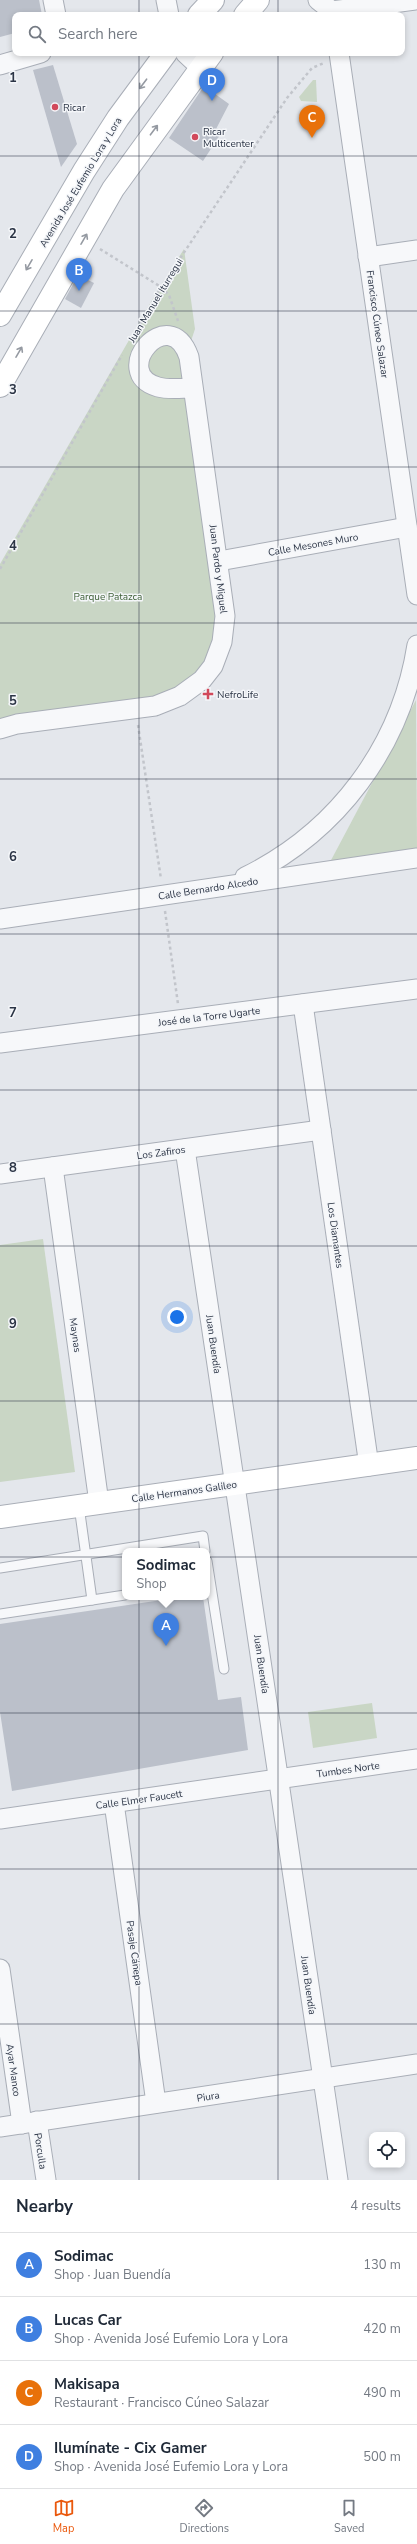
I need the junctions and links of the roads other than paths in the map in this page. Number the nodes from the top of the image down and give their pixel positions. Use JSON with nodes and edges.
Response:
{"nodes":[{"id":1,"x":53,"y":0,"type":"edge"},
{"id":2,"x":166,"y":0,"type":"edge"},
{"id":3,"x":212,"y":0,"type":"edge"},
{"id":4,"x":258,"y":0,"type":"edge"},
{"id":5,"x":414,"y":0,"type":"edge"},
{"id":6,"x":329,"y":7,"type":"edge"},
{"id":7,"x":55,"y":12,"type":"edge"},
{"id":8,"x":168,"y":12,"type":"edge"},
{"id":9,"x":202,"y":12,"type":"edge"},
{"id":10,"x":248,"y":12,"type":"edge"},
{"id":11,"x":31,"y":56,"type":"edge"},
{"id":12,"x":164,"y":56,"type":"edge"},
{"id":13,"x":336,"y":56,"type":"edge"},
{"id":14,"x":199,"y":58,"type":"edge"},
{"id":15,"x":0,"y":65,"type":"edge"},
{"id":16,"x":417,"y":250,"type":"edge"},
{"id":17,"x":368,"y":257,"type":"junction"},
{"id":18,"x":0,"y":315,"type":"edge"},
{"id":19,"x":0,"y":386,"type":"edge"},
{"id":20,"x":192,"y":388,"type":"junction"},
{"id":21,"x":407,"y":526,"type":"junction"},
{"id":22,"x":219,"y":561,"type":"junction"},
{"id":23,"x":417,"y":595,"type":"edge"},
{"id":24,"x":417,"y":645,"type":"edge"},
{"id":25,"x":0,"y":729,"type":"edge"},
{"id":26,"x":417,"y":858,"type":"edge"},
{"id":27,"x":230,"y":884,"type":"junction"},
{"id":28,"x":0,"y":919,"type":"edge"},
{"id":29,"x":417,"y":989,"type":"edge"},
{"id":30,"x":303,"y":1004,"type":"junction"},
{"id":31,"x":0,"y":1044,"type":"edge"},
{"id":32,"x":321,"y":1130,"type":"junction"},
{"id":33,"x":185,"y":1149,"type":"junction"},
{"id":34,"x":53,"y":1167,"type":"junction"},
{"id":35,"x":0,"y":1174,"type":"edge"},
{"id":36,"x":414,"y":1462,"type":"edge"},
{"id":37,"x":368,"y":1466,"type":"junction"},
{"id":38,"x":235,"y":1484,"type":"junction"},
{"id":39,"x":89,"y":1505,"type":"junction"},
{"id":40,"x":0,"y":1517,"type":"edge"},
{"id":41,"x":129,"y":1548,"type":"edge"},
{"id":42,"x":205,"y":1548,"type":"edge"},
{"id":43,"x":122,"y":1549,"type":"edge"},
{"id":44,"x":86,"y":1555,"type":"junction"},
{"id":45,"x":0,"y":1568,"type":"edge"},
{"id":46,"x":210,"y":1589,"type":"edge"},
{"id":47,"x":122,"y":1596,"type":"edge"},
{"id":48,"x":92,"y":1600,"type":"junction"},
{"id":49,"x":0,"y":1614,"type":"edge"},
{"id":50,"x":224,"y":1669,"type":"dead end"},
{"id":51,"x":417,"y":1759,"type":"edge"},
{"id":52,"x":279,"y":1779,"type":"junction"},
{"id":53,"x":114,"y":1803,"type":"junction"},
{"id":54,"x":0,"y":1819,"type":"edge"},
{"id":55,"x":0,"y":1969,"type":"edge"},
{"id":56,"x":2,"y":1992,"type":"edge"},
{"id":57,"x":417,"y":2064,"type":"edge"},
{"id":58,"x":323,"y":2078,"type":"junction"},
{"id":59,"x":156,"y":2104,"type":"junction"},
{"id":60,"x":29,"y":2122,"type":"junction"},
{"id":61,"x":0,"y":2127,"type":"edge"},
{"id":62,"x":46,"y":2180,"type":"edge"},
{"id":63,"x":338,"y":2180,"type":"edge"}],
"edges":[{"from":1,"to":7,"type":"street"},
{"from":2,"to":8,"type":"street"},
{"from":3,"to":9,"type":"main road"},
{"from":4,"to":10,"type":"main road"},
{"from":5,"to":6,"type":"street"},
{"from":11,"to":15,"type":"street"},
{"from":12,"to":18,"type":"main road","name":"Avenida José Eufemio Lora y Lora","one_way":true},
{"from":13,"to":17,"type":"street","name":"Francisco Cúneo Salazar"},
{"from":19,"to":14,"type":"main road","one_way":true},
{"from":16,"to":17,"type":"street"},
{"from":17,"to":21,"type":"street","name":"Francisco Cúneo Salazar"},
{"from":20,"to":20,"type":"street","name":"Juan Pardo y Miguel"},
{"from":20,"to":22,"type":"street","name":"Juan Pardo y Miguel"},
{"from":21,"to":22,"type":"street","name":"Calle Mesones Muro"},
{"from":21,"to":23,"type":"street","name":"Francisco Cúneo Salazar"},
{"from":22,"to":25,"type":"street","name":"Juan Pardo y Miguel"},
{"from":24,"to":27,"type":"street"},
{"from":26,"to":27,"type":"street","name":"Calle Bernardo Alcedo"},
{"from":27,"to":28,"type":"street","name":"Calle Bernardo Alcedo"},
{"from":29,"to":30,"type":"street","name":"José de la Torre Ugarte"},
{"from":30,"to":31,"type":"street","name":"José de la Torre Ugarte"},
{"from":30,"to":32,"type":"street","name":"Los Diamantes"},
{"from":32,"to":33,"type":"street","name":"Los Zafiros"},
{"from":32,"to":37,"type":"street","name":"Los Diamantes"},
{"from":33,"to":34,"type":"street","name":"Los Zafiros"},
{"from":33,"to":38,"type":"street","name":"Juan Buendía"},
{"from":34,"to":35,"type":"street","name":"Los Zafiros"},
{"from":34,"to":39,"type":"street","name":"Maynas"},
{"from":36,"to":37,"type":"main road","name":"Calle Hermanos Galileo"},
{"from":37,"to":38,"type":"main road","name":"Calle Hermanos Galileo"},
{"from":38,"to":39,"type":"main road","name":"Calle Hermanos Galileo"},
{"from":38,"to":52,"type":"street","name":"Juan Buendía"},
{"from":39,"to":40,"type":"main road","name":"Calle Hermanos Galileo"},
{"from":39,"to":44,"type":"lane"},
{"from":41,"to":42,"type":"lane"},
{"from":43,"to":44,"type":"lane"},
{"from":44,"to":45,"type":"lane"},
{"from":44,"to":48,"type":"lane"},
{"from":46,"to":50,"type":"lane"},
{"from":47,"to":48,"type":"lane"},
{"from":48,"to":49,"type":"lane"},
{"from":51,"to":52,"type":"street","name":"Tumbes Norte"},
{"from":52,"to":53,"type":"street","name":"Calle Elmer Faucett"},
{"from":52,"to":58,"type":"street","name":"Juan Buendía"},
{"from":53,"to":54,"type":"street","name":"Calle Elmer Faucett"},
{"from":53,"to":59,"type":"street","name":"Pasaje Cánepa"},
{"from":55,"to":56,"type":"street","name":"Ayar Manco"},
{"from":56,"to":60,"type":"street","name":"Ayar Manco"},
{"from":57,"to":58,"type":"street","name":"Piura"},
{"from":58,"to":59,"type":"street","name":"Piura"},
{"from":58,"to":63,"type":"street","name":"Juan Buendía"},
{"from":59,"to":60,"type":"street","name":"Piura"},
{"from":60,"to":61,"type":"street","name":"Piura"},
{"from":60,"to":62,"type":"street","name":"Porculla"}]}
